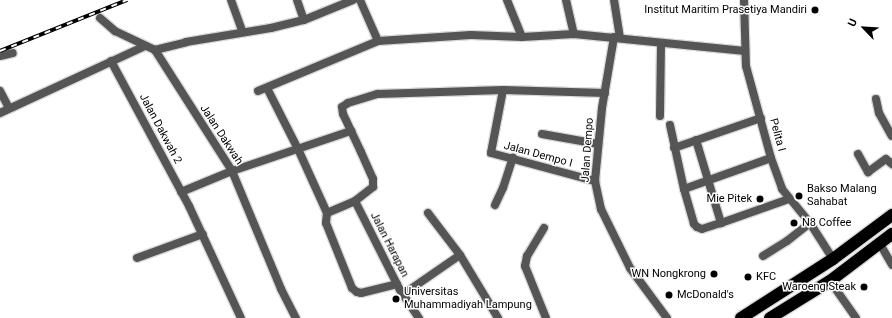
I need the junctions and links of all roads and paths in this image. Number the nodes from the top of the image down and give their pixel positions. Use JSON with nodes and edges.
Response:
{"nodes":[{"id":1,"x":231,"y":0,"type":"edge"},
{"id":2,"x":297,"y":0,"type":"edge"},
{"id":3,"x":353,"y":0,"type":"edge"},
{"id":4,"x":360,"y":0,"type":"edge"},
{"id":5,"x":507,"y":0,"type":"edge"},
{"id":6,"x":566,"y":0,"type":"edge"},
{"id":7,"x":614,"y":0,"type":"edge"},
{"id":8,"x":744,"y":0,"type":"edge"},
{"id":9,"x":100,"y":18,"type":"dead end"},
{"id":10,"x":304,"y":20,"type":"junction"},
{"id":11,"x":242,"y":32,"type":"junction"},
{"id":12,"x":574,"y":34,"type":"junction"},
{"id":13,"x":522,"y":37,"type":"junction"},
{"id":14,"x":617,"y":37,"type":"junction"},
{"id":15,"x":378,"y":41,"type":"junction"},
{"id":16,"x":660,"y":43,"type":"junction"},
{"id":17,"x":145,"y":46,"type":"junction"},
{"id":18,"x":155,"y":50,"type":"junction"},
{"id":19,"x":745,"y":51,"type":"junction"},
{"id":20,"x":12,"y":53,"type":"dead end"},
{"id":21,"x":0,"y":56,"type":"edge"},
{"id":22,"x":111,"y":61,"type":"junction"},
{"id":23,"x":267,"y":88,"type":"junction"},
{"id":24,"x":258,"y":90,"type":"dead end"},
{"id":25,"x":503,"y":90,"type":"junction"},
{"id":26,"x":0,"y":92,"type":"edge"},
{"id":27,"x":605,"y":93,"type":"junction"},
{"id":28,"x":876,"y":99,"type":"dead end"},
{"id":29,"x":9,"y":108,"type":"junction"},
{"id":30,"x":0,"y":113,"type":"edge"},
{"id":31,"x":660,"y":116,"type":"dead end"},
{"id":32,"x":761,"y":118,"type":"junction"},
{"id":33,"x":670,"y":125,"type":"dead end"},
{"id":34,"x":351,"y":131,"type":"junction"},
{"id":35,"x":542,"y":134,"type":"dead end"},
{"id":36,"x":892,"y":136,"type":"edge"},
{"id":37,"x":696,"y":140,"type":"junction"},
{"id":38,"x":598,"y":144,"type":"junction"},
{"id":39,"x":674,"y":148,"type":"junction"},
{"id":40,"x":298,"y":149,"type":"junction"},
{"id":41,"x":858,"y":154,"type":"dead end"},
{"id":42,"x":513,"y":158,"type":"junction"},
{"id":43,"x":771,"y":158,"type":"junction"},
{"id":44,"x":892,"y":164,"type":"edge"},
{"id":45,"x":232,"y":171,"type":"junction"},
{"id":46,"x":595,"y":181,"type":"junction"},
{"id":47,"x":708,"y":181,"type":"junction"},
{"id":48,"x":684,"y":189,"type":"junction"},
{"id":49,"x":181,"y":192,"type":"junction"},
{"id":50,"x":789,"y":199,"type":"junction"},
{"id":51,"x":355,"y":201,"type":"junction"},
{"id":52,"x":495,"y":205,"type":"dead end"},
{"id":53,"x":327,"y":213,"type":"junction"},
{"id":54,"x":428,"y":213,"type":"dead end"},
{"id":55,"x":892,"y":215,"type":"edge"},
{"id":56,"x":721,"y":223,"type":"junction"},
{"id":57,"x":810,"y":223,"type":"junction"},
{"id":58,"x":544,"y":228,"type":"dead end"},
{"id":59,"x":203,"y":234,"type":"junction"},
{"id":60,"x":892,"y":234,"type":"edge"},
{"id":61,"x":880,"y":244,"type":"junction"},
{"id":62,"x":460,"y":255,"type":"junction"},
{"id":63,"x":763,"y":256,"type":"dead end"},
{"id":64,"x":137,"y":258,"type":"dead end"},
{"id":65,"x":833,"y":259,"type":"junction"},
{"id":66,"x":892,"y":265,"type":"edge"},
{"id":67,"x":830,"y":281,"type":"junction"},
{"id":68,"x":397,"y":284,"type":"junction"},
{"id":69,"x":402,"y":294,"type":"junction"},
{"id":70,"x":241,"y":318,"type":"edge"},
{"id":71,"x":296,"y":318,"type":"edge"},
{"id":72,"x":419,"y":318,"type":"edge"},
{"id":73,"x":498,"y":318,"type":"edge"},
{"id":74,"x":546,"y":318,"type":"edge"},
{"id":75,"x":667,"y":318,"type":"edge"},
{"id":76,"x":741,"y":318,"type":"edge"},
{"id":77,"x":770,"y":318,"type":"edge"},
{"id":78,"x":856,"y":318,"type":"edge"}],
"edges":[{"from":1,"to":11,"type":"street"},
{"from":2,"to":10,"type":"street"},
{"from":3,"to":10,"type":"street"},
{"from":4,"to":15,"type":"street"},
{"from":5,"to":13,"type":"street"},
{"from":6,"to":12,"type":"street"},
{"from":7,"to":14,"type":"street","name":"Jalan Dempo"},
{"from":8,"to":19,"type":"street","name":"Pelita I"},
{"from":9,"to":17,"type":"street"},
{"from":10,"to":11,"type":"street"},
{"from":11,"to":18,"type":"street"},
{"from":12,"to":13,"type":"street"},
{"from":12,"to":14,"type":"street"},
{"from":13,"to":15,"type":"street"},
{"from":14,"to":16,"type":"street"},
{"from":14,"to":27,"type":"street","name":"Jalan Dempo"},
{"from":15,"to":23,"type":"street"},
{"from":16,"to":19,"type":"street"},
{"from":16,"to":31,"type":"street"},
{"from":17,"to":18,"type":"street"},
{"from":17,"to":22,"type":"street"},
{"from":18,"to":45,"type":"street","name":"Jalan Dakwah"},
{"from":19,"to":32,"type":"street","name":"Pelita I"},
{"from":20,"to":21,"type":"street"},
{"from":22,"to":29,"type":"street"},
{"from":22,"to":49,"type":"street","name":"Jalan Dakwah 2"},
{"from":23,"to":24,"type":"street"},
{"from":23,"to":40,"type":"street"},
{"from":25,"to":27,"type":"street"},
{"from":25,"to":34,"type":"street"},
{"from":25,"to":42,"type":"street","name":"Jalan Dempo I"},
{"from":26,"to":29,"type":"street"},
{"from":27,"to":38,"type":"street","name":"Jalan Dempo"},
{"from":28,"to":36,"type":"street"},
{"from":29,"to":30,"type":"street"},
{"from":32,"to":37,"type":"street"},
{"from":32,"to":43,"type":"street","name":"Pelita I"},
{"from":33,"to":39,"type":"street"},
{"from":34,"to":40,"type":"street"},
{"from":34,"to":51,"type":"street"},
{"from":35,"to":38,"type":"street"},
{"from":37,"to":39,"type":"street"},
{"from":37,"to":47,"type":"street"},
{"from":38,"to":46,"type":"street","name":"Jalan Dempo"},
{"from":39,"to":48,"type":"street"},
{"from":40,"to":45,"type":"street"},
{"from":40,"to":53,"type":"street"},
{"from":41,"to":44,"type":"street"},
{"from":42,"to":46,"type":"street","name":"Jalan Dempo I"},
{"from":42,"to":52,"type":"street"},
{"from":43,"to":47,"type":"street"},
{"from":43,"to":50,"type":"street","name":"Pelita I"},
{"from":45,"to":49,"type":"street"},
{"from":45,"to":71,"type":"street","name":"Jalan Dakwah"},
{"from":46,"to":75,"type":"street","name":"Jalan Dempo"},
{"from":47,"to":48,"type":"street"},
{"from":47,"to":56,"type":"street"},
{"from":48,"to":56,"type":"street"},
{"from":49,"to":59,"type":"street","name":"Jalan Dakwah 2"},
{"from":50,"to":56,"type":"street"},
{"from":50,"to":57,"type":"street","name":"Pelita I"},
{"from":51,"to":53,"type":"street"},
{"from":51,"to":68,"type":"street","name":"Jalan Harapan"},
{"from":53,"to":68,"type":"street"},
{"from":54,"to":62,"type":"street"},
{"from":55,"to":65,"type":"highway"},
{"from":57,"to":63,"type":"street"},
{"from":57,"to":65,"type":"street","name":"Pelita I"},
{"from":58,"to":74,"type":"street"},
{"from":59,"to":64,"type":"street"},
{"from":59,"to":70,"type":"street","name":"Jalan Dakwah 2"},
{"from":60,"to":61,"type":"highway"},
{"from":61,"to":66,"type":"street"},
{"from":61,"to":67,"type":"highway"},
{"from":62,"to":69,"type":"street"},
{"from":62,"to":73,"type":"street"},
{"from":65,"to":76,"type":"highway"},
{"from":67,"to":77,"type":"highway"},
{"from":67,"to":78,"type":"street"},
{"from":68,"to":69,"type":"street","name":"Jalan Harapan"},
{"from":69,"to":72,"type":"street","name":"Jalan Harapan"}]}
